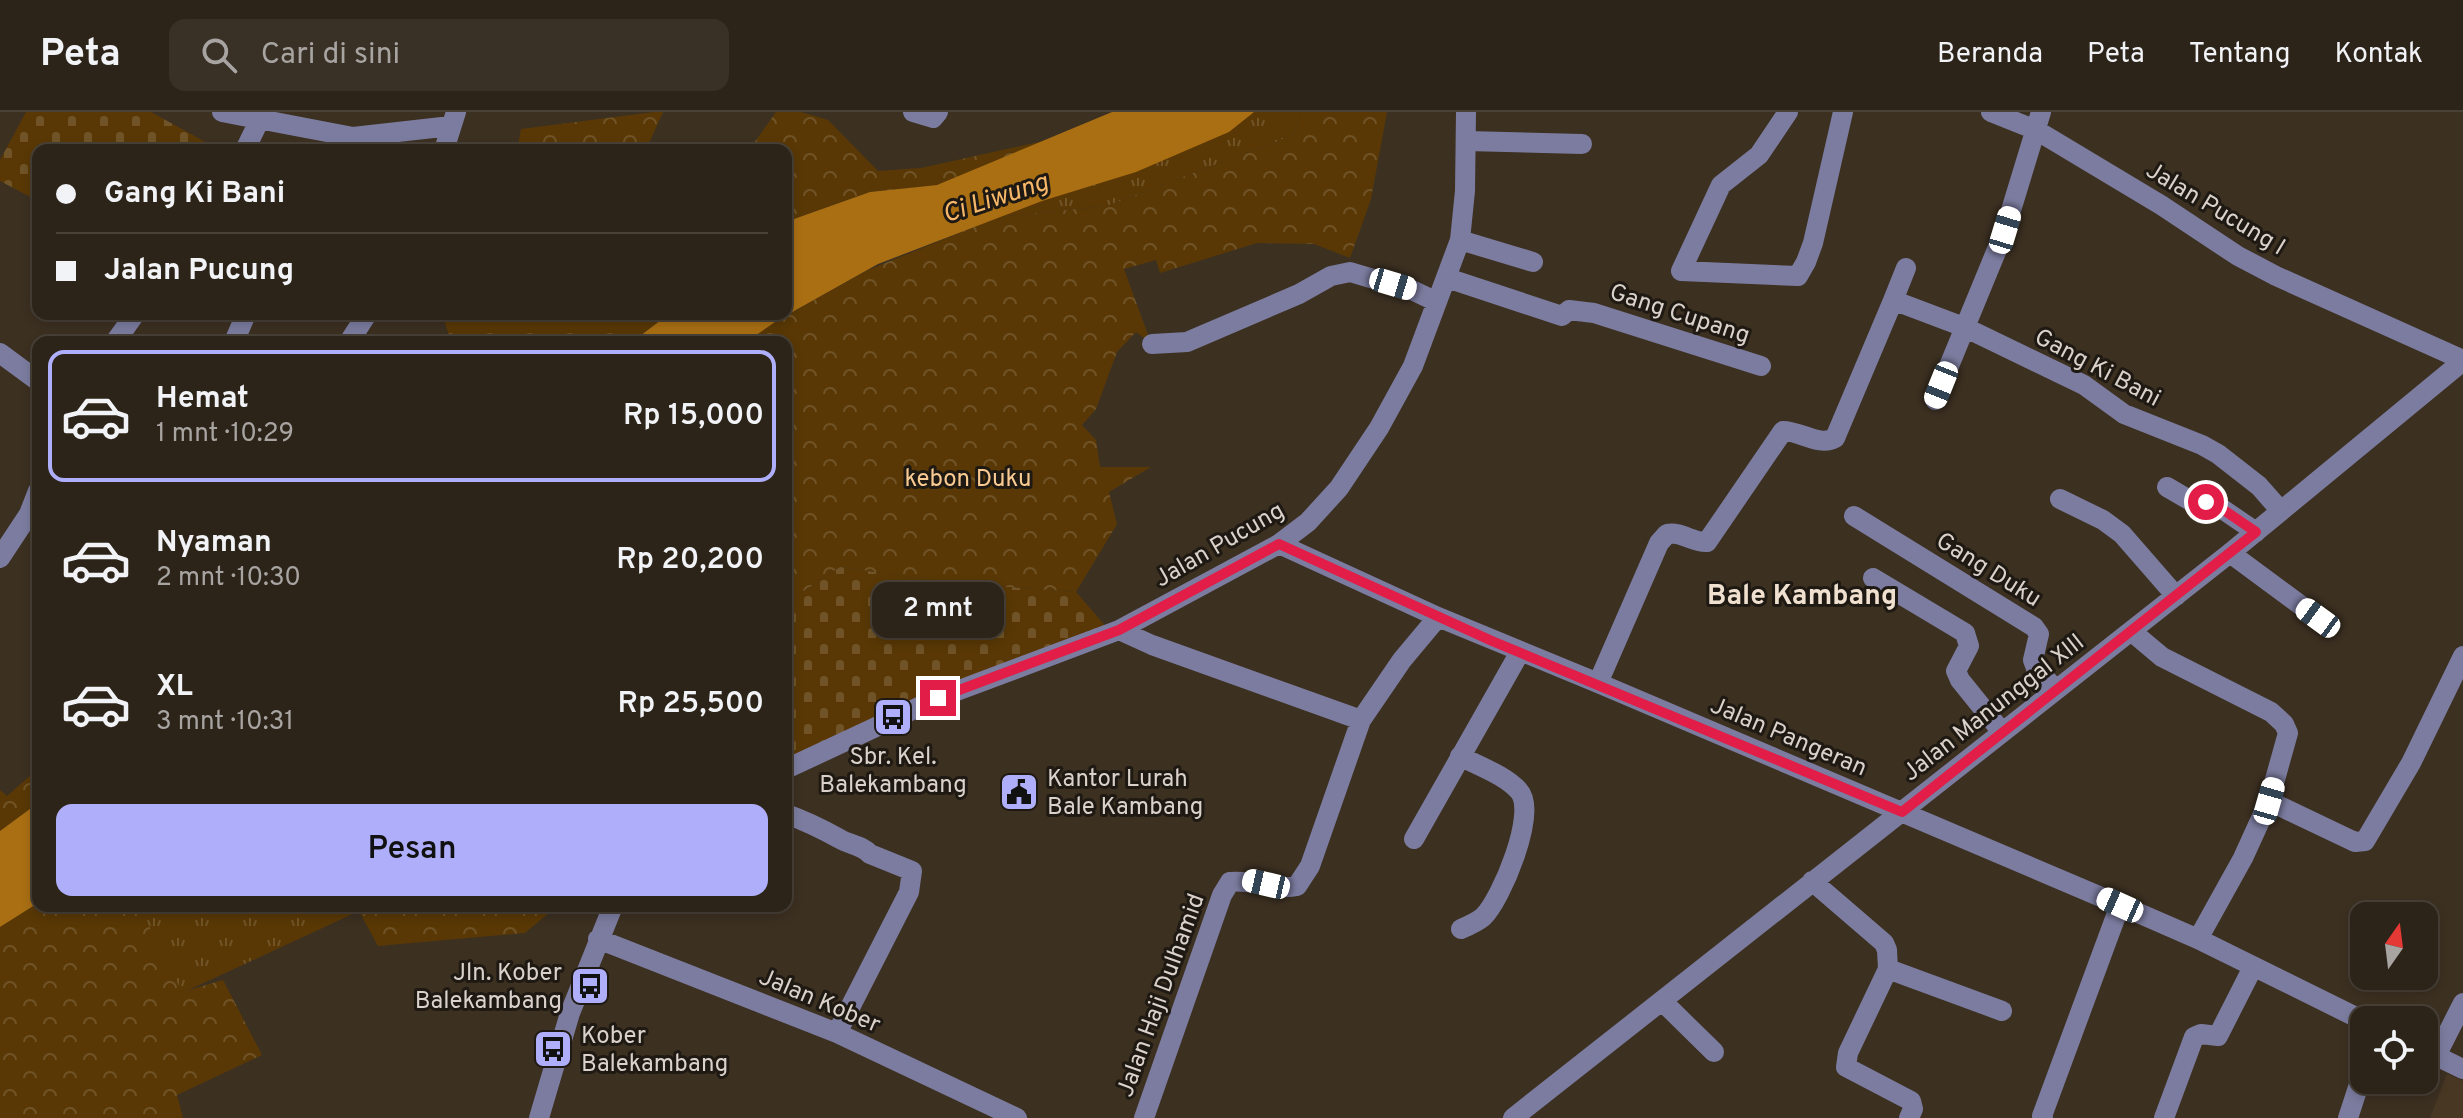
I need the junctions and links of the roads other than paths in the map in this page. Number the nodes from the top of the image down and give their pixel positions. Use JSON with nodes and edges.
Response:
{"nodes":[{"id":1,"x":222,"y":112,"type":"edge"},
{"id":2,"x":913,"y":112,"type":"edge"},
{"id":3,"x":938,"y":112,"type":"edge"},
{"id":4,"x":1466,"y":112,"type":"edge"},
{"id":5,"x":1788,"y":112,"type":"edge"},
{"id":6,"x":1843,"y":112,"type":"edge"},
{"id":7,"x":1991,"y":112,"type":"edge"},
{"id":8,"x":454,"y":119,"type":"edge"},
{"id":9,"x":259,"y":121,"type":"junction"},
{"id":10,"x":2038,"y":121,"type":"edge"},
{"id":11,"x":1467,"y":141,"type":"junction"},
{"id":12,"x":248,"y":144,"type":"edge"},
{"id":13,"x":446,"y":144,"type":"edge"},
{"id":14,"x":1582,"y":144,"type":"dead end"},
{"id":15,"x":1460,"y":240,"type":"junction"},
{"id":16,"x":1533,"y":262,"type":"dead end"},
{"id":17,"x":1906,"y":268,"type":"dead end"},
{"id":18,"x":1447,"y":278,"type":"junction"},
{"id":19,"x":1437,"y":302,"type":"junction"},
{"id":20,"x":1892,"y":303,"type":"junction"},
{"id":21,"x":1964,"y":327,"type":"junction"},
{"id":22,"x":1152,"y":344,"type":"dead end"},
{"id":23,"x":0,"y":353,"type":"edge"},
{"id":24,"x":2463,"y":361,"type":"edge"},
{"id":25,"x":1761,"y":366,"type":"dead end"},
{"id":26,"x":32,"y":377,"type":"edge"},
{"id":27,"x":1935,"y":400,"type":"dead end"},
{"id":28,"x":2167,"y":487,"type":"dead end"},
{"id":29,"x":2060,"y":499,"type":"dead end"},
{"id":30,"x":32,"y":506,"type":"edge"},
{"id":31,"x":2281,"y":511,"type":"junction"},
{"id":32,"x":1854,"y":516,"type":"dead end"},
{"id":33,"x":2256,"y":532,"type":"junction"},
{"id":34,"x":1279,"y":544,"type":"junction"},
{"id":35,"x":2230,"y":553,"type":"junction"},
{"id":36,"x":0,"y":558,"type":"edge"},
{"id":37,"x":1873,"y":578,"type":"dead end"},
{"id":38,"x":2176,"y":596,"type":"junction"},
{"id":39,"x":1438,"y":617,"type":"junction"},
{"id":40,"x":2318,"y":618,"type":"dead end"},
{"id":41,"x":1119,"y":630,"type":"junction"},
{"id":42,"x":2131,"y":631,"type":"junction"},
{"id":43,"x":1520,"y":652,"type":"junction"},
{"id":44,"x":2463,"y":656,"type":"edge"},
{"id":45,"x":1598,"y":683,"type":"junction"},
{"id":46,"x":2055,"y":689,"type":"junction"},
{"id":47,"x":1361,"y":720,"type":"junction"},
{"id":48,"x":2002,"y":732,"type":"junction"},
{"id":49,"x":1460,"y":756,"type":"junction"},
{"id":50,"x":792,"y":766,"type":"edge"},
{"id":51,"x":2269,"y":801,"type":"junction"},
{"id":52,"x":1902,"y":812,"type":"junction"},
{"id":53,"x":792,"y":816,"type":"edge"},
{"id":54,"x":1414,"y":839,"type":"dead end"},
{"id":55,"x":1812,"y":881,"type":"junction"},
{"id":56,"x":2120,"y":905,"type":"junction"},
{"id":57,"x":610,"y":912,"type":"edge"},
{"id":58,"x":1461,"y":929,"type":"dead end"},
{"id":59,"x":2198,"y":939,"type":"junction"},
{"id":60,"x":597,"y":943,"type":"junction"},
{"id":61,"x":2253,"y":967,"type":"junction"},
{"id":62,"x":1888,"y":969,"type":"junction"},
{"id":63,"x":1662,"y":1001,"type":"junction"},
{"id":64,"x":2463,"y":1003,"type":"edge"},
{"id":65,"x":2002,"y":1011,"type":"dead end"},
{"id":66,"x":2350,"y":1014,"type":"edge"},
{"id":67,"x":837,"y":1033,"type":"junction"},
{"id":68,"x":2438,"y":1041,"type":"edge"},
{"id":69,"x":1714,"y":1052,"type":"dead end"},
{"id":70,"x":2438,"y":1057,"type":"edge"},
{"id":71,"x":2463,"y":1069,"type":"edge"},
{"id":72,"x":2356,"y":1094,"type":"edge"},
{"id":73,"x":1522,"y":1115,"type":"edge"},
{"id":74,"x":1014,"y":1117,"type":"edge"},
{"id":75,"x":539,"y":1118,"type":"edge"},
{"id":76,"x":1144,"y":1118,"type":"edge"},
{"id":77,"x":1909,"y":1118,"type":"edge"},
{"id":78,"x":2043,"y":1118,"type":"edge"},
{"id":79,"x":2164,"y":1118,"type":"edge"},
{"id":80,"x":2348,"y":1118,"type":"edge"}],
"edges":[{"from":1,"to":9,"type":"street"},
{"from":2,"to":3,"type":"street"},
{"from":4,"to":11,"type":"street","name":"Jalan Pucung"},
{"from":5,"to":6,"type":"street"},
{"from":7,"to":10,"type":"street","name":"Jalan Pucung I"},
{"from":8,"to":9,"type":"street"},
{"from":8,"to":13,"type":"street"},
{"from":9,"to":12,"type":"street"},
{"from":10,"to":21,"type":"street"},
{"from":10,"to":24,"type":"street","name":"Jalan Pucung I"},
{"from":11,"to":14,"type":"street"},
{"from":11,"to":15,"type":"street","name":"Jalan Pucung"},
{"from":15,"to":16,"type":"street"},
{"from":15,"to":18,"type":"street","name":"Jalan Pucung"},
{"from":17,"to":20,"type":"street"},
{"from":18,"to":19,"type":"street","name":"Jalan Pucung"},
{"from":18,"to":25,"type":"street","name":"Gang Cupang"},
{"from":19,"to":22,"type":"street"},
{"from":19,"to":34,"type":"street","name":"Jalan Pucung"},
{"from":20,"to":21,"type":"street","name":"Gang Ki Bani"},
{"from":20,"to":45,"type":"street"},
{"from":21,"to":27,"type":"street"},
{"from":21,"to":31,"type":"street","name":"Gang Ki Bani"},
{"from":23,"to":26,"type":"street"},
{"from":24,"to":31,"type":"street","name":"Jalan Manunggal XIII"},
{"from":28,"to":33,"type":"street"},
{"from":29,"to":38,"type":"street"},
{"from":30,"to":36,"type":"street"},
{"from":31,"to":33,"type":"street","name":"Jalan Manunggal XIII"},
{"from":32,"to":46,"type":"street","name":"Gang Duku"},
{"from":33,"to":35,"type":"street","name":"Jalan Manunggal XIII"},
{"from":34,"to":39,"type":"street","name":"Jalan Pangeran"},
{"from":34,"to":41,"type":"street","name":"Jalan Pucung"},
{"from":35,"to":38,"type":"street","name":"Jalan Manunggal XIII"},
{"from":35,"to":40,"type":"street"},
{"from":37,"to":48,"type":"street"},
{"from":38,"to":42,"type":"street","name":"Jalan Manunggal XIII"},
{"from":39,"to":43,"type":"street","name":"Jalan Pangeran"},
{"from":39,"to":47,"type":"street","name":"Jalan Haji Dulhamid"},
{"from":41,"to":47,"type":"street"},
{"from":41,"to":50,"type":"street","name":"Jalan Pucung"},
{"from":42,"to":46,"type":"street","name":"Jalan Manunggal XIII"},
{"from":42,"to":51,"type":"street"},
{"from":43,"to":45,"type":"street","name":"Jalan Pangeran"},
{"from":43,"to":49,"type":"street"},
{"from":44,"to":51,"type":"street"},
{"from":45,"to":52,"type":"street","name":"Jalan Pangeran"},
{"from":46,"to":48,"type":"street","name":"Jalan Manunggal XIII"},
{"from":47,"to":76,"type":"street","name":"Jalan Haji Dulhamid"},
{"from":48,"to":52,"type":"street","name":"Jalan Manunggal XIII"},
{"from":49,"to":54,"type":"street"},
{"from":49,"to":58,"type":"street"},
{"from":51,"to":59,"type":"street"},
{"from":52,"to":55,"type":"street","name":"Jalan Manunggal XIII"},
{"from":52,"to":56,"type":"street","name":"Jalan Pangeran"},
{"from":53,"to":67,"type":"street"},
{"from":55,"to":62,"type":"street"},
{"from":55,"to":63,"type":"street","name":"Jalan Manunggal XIII"},
{"from":56,"to":59,"type":"street","name":"Jalan Pangeran"},
{"from":56,"to":78,"type":"street"},
{"from":57,"to":60,"type":"street"},
{"from":59,"to":61,"type":"street","name":"Jalan Pangeran"},
{"from":60,"to":67,"type":"street","name":"Jalan Kober"},
{"from":60,"to":75,"type":"street"},
{"from":61,"to":66,"type":"street","name":"Jalan Pangeran"},
{"from":61,"to":79,"type":"street"},
{"from":62,"to":65,"type":"street"},
{"from":62,"to":77,"type":"street"},
{"from":63,"to":69,"type":"street"},
{"from":63,"to":73,"type":"street","name":"Jalan Manunggal XIII"},
{"from":64,"to":68,"type":"street"},
{"from":67,"to":74,"type":"street","name":"Jalan Kober"},
{"from":70,"to":71,"type":"street"},
{"from":72,"to":80,"type":"street"}]}
